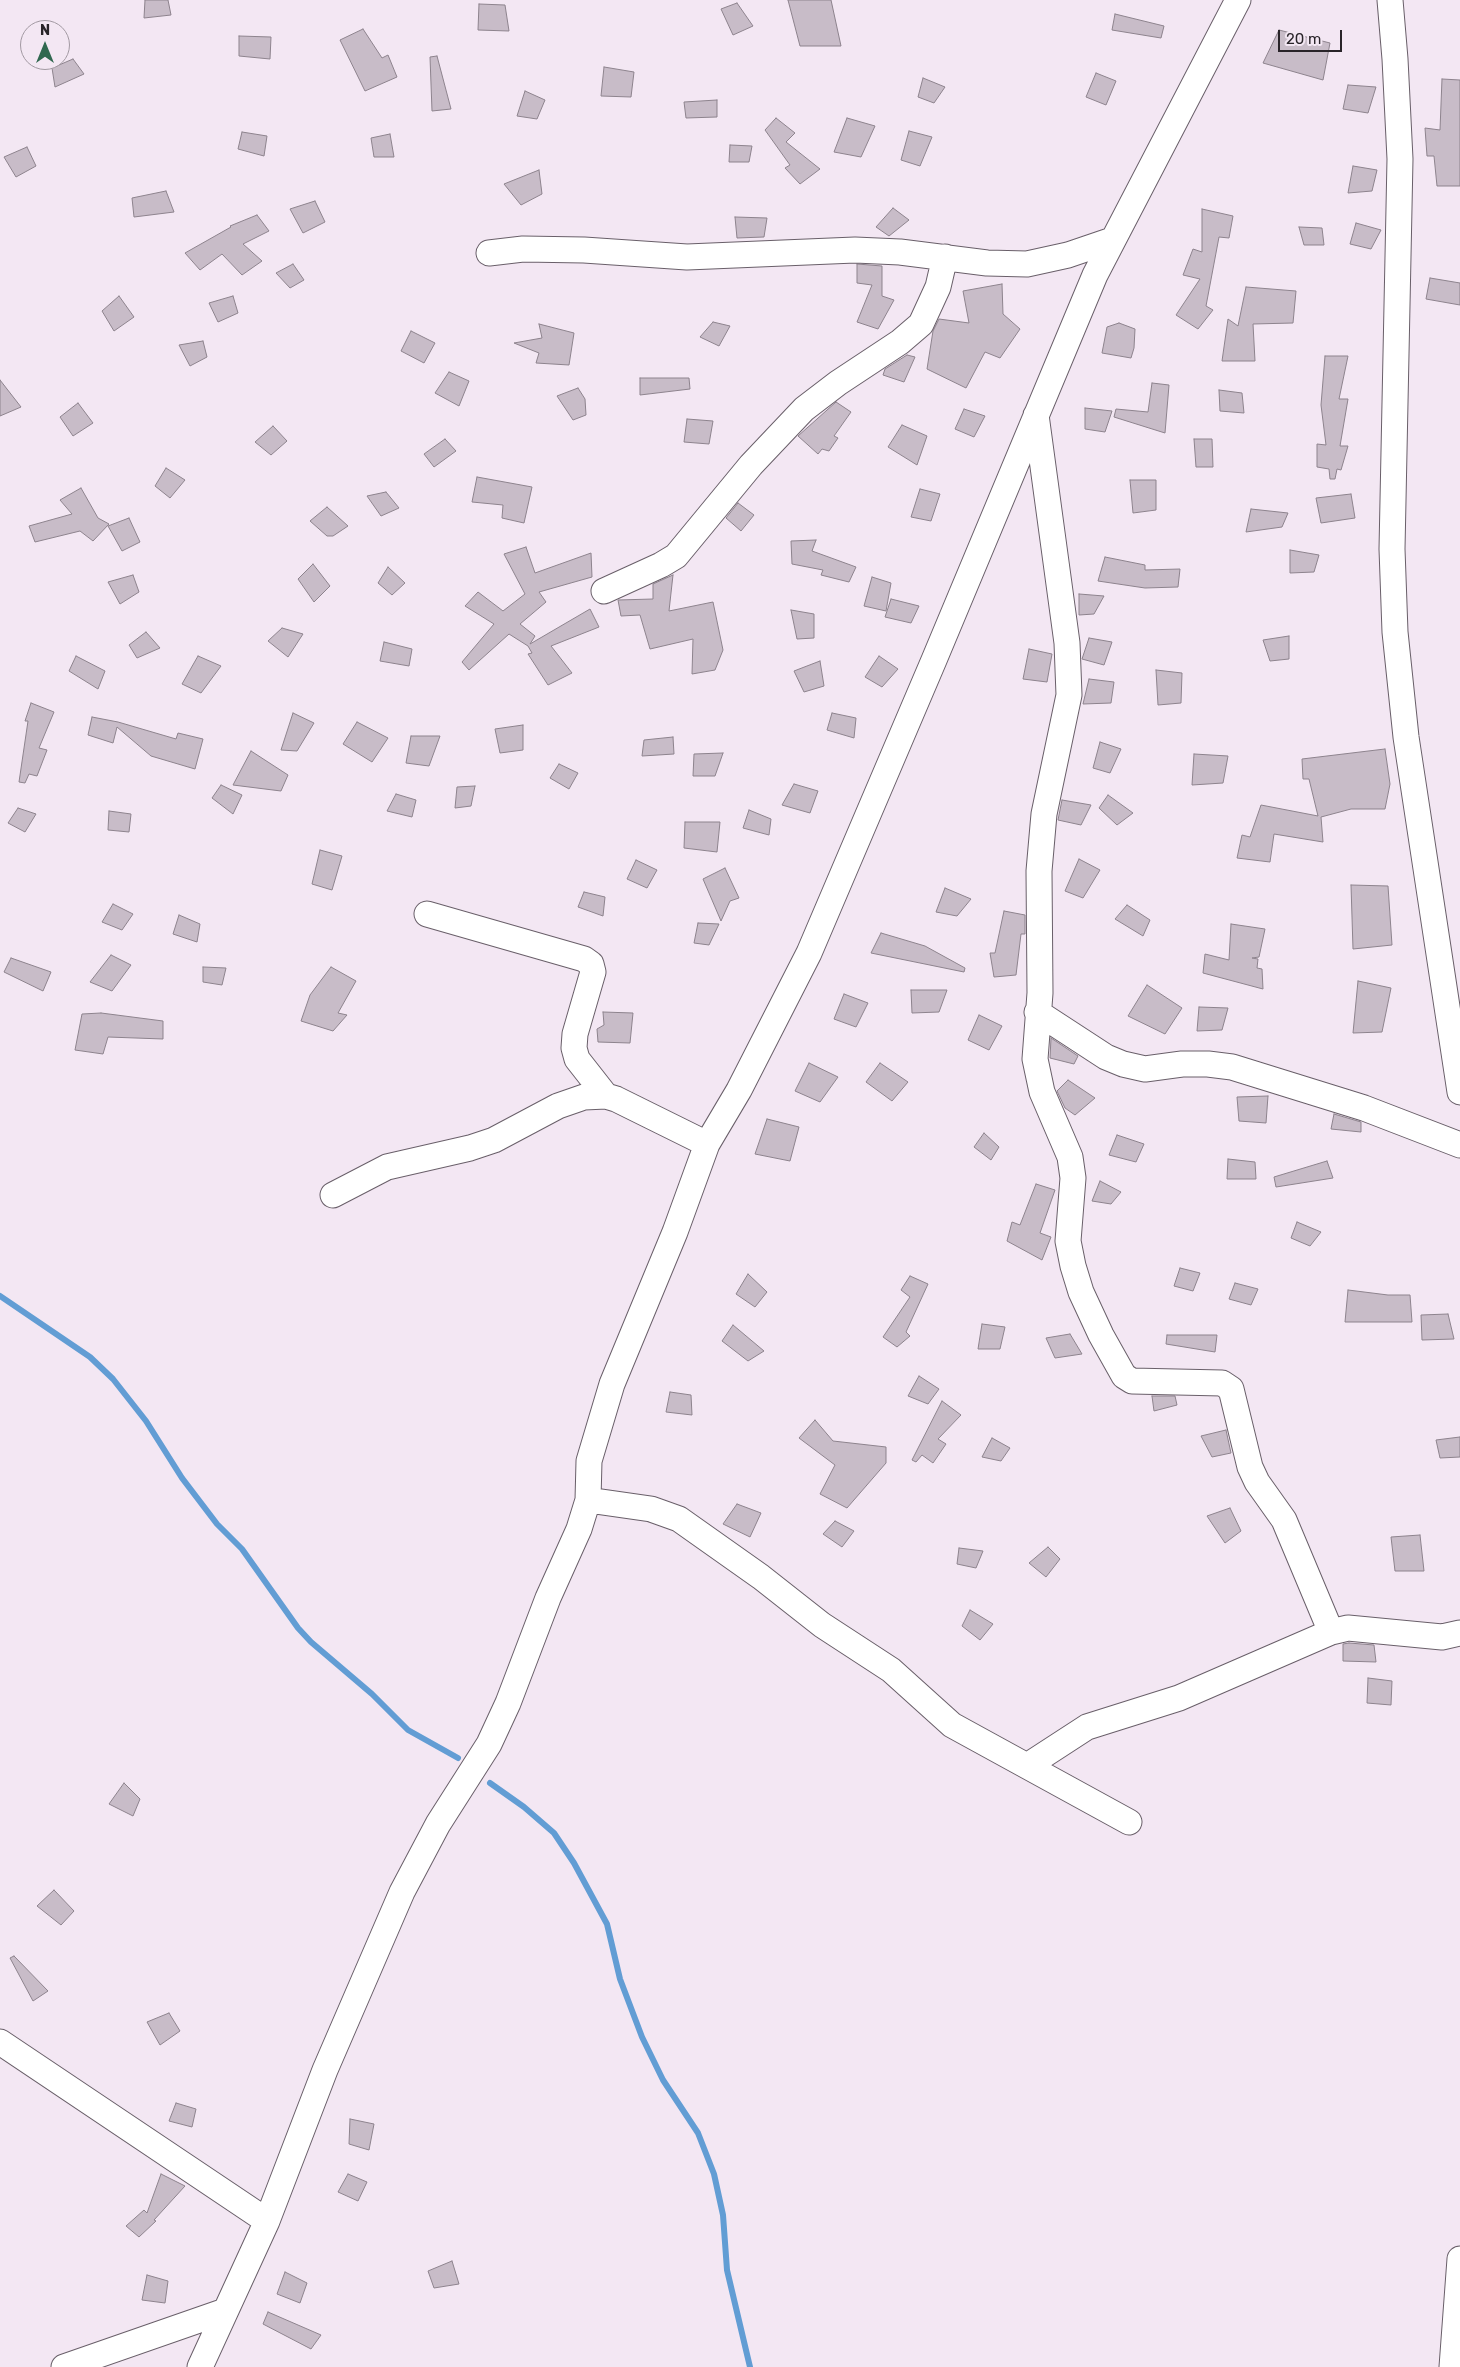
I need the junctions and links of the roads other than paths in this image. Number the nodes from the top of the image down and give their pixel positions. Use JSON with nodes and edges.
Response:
{"nodes":[{"id":1,"x":1238,"y":0,"type":"edge"},
{"id":2,"x":1390,"y":0,"type":"edge"},
{"id":3,"x":1112,"y":240,"type":"junction"},
{"id":4,"x":489,"y":253,"type":"dead end"},
{"id":5,"x":944,"y":257,"type":"junction"},
{"id":6,"x":1036,"y":415,"type":"junction"},
{"id":7,"x":604,"y":591,"type":"dead end"},
{"id":8,"x":427,"y":914,"type":"dead end"},
{"id":9,"x":1037,"y":1012,"type":"junction"},
{"id":10,"x":1460,"y":1092,"type":"edge"},
{"id":11,"x":606,"y":1096,"type":"junction"},
{"id":12,"x":707,"y":1144,"type":"junction"},
{"id":13,"x":1460,"y":1145,"type":"edge"},
{"id":14,"x":333,"y":1195,"type":"dead end"},
{"id":15,"x":588,"y":1500,"type":"junction"},
{"id":16,"x":1331,"y":1632,"type":"junction"},
{"id":17,"x":1460,"y":1633,"type":"edge"},
{"id":18,"x":1027,"y":1766,"type":"junction"},
{"id":19,"x":1129,"y":1822,"type":"dead end"},
{"id":20,"x":0,"y":2042,"type":"edge"},
{"id":21,"x":267,"y":2221,"type":"junction"},
{"id":22,"x":1460,"y":2258,"type":"edge"},
{"id":23,"x":225,"y":2311,"type":"junction"},
{"id":24,"x":64,"y":2367,"type":"edge"},
{"id":25,"x":200,"y":2367,"type":"edge"},
{"id":26,"x":1452,"y":2367,"type":"edge"}],
"edges":[{"from":1,"to":3,"type":"street"},
{"from":2,"to":10,"type":"street"},
{"from":3,"to":5,"type":"street"},
{"from":3,"to":6,"type":"street"},
{"from":4,"to":5,"type":"street"},
{"from":5,"to":7,"type":"street"},
{"from":6,"to":9,"type":"street"},
{"from":6,"to":12,"type":"street"},
{"from":8,"to":11,"type":"street"},
{"from":9,"to":13,"type":"street"},
{"from":9,"to":16,"type":"street"},
{"from":11,"to":12,"type":"street"},
{"from":11,"to":14,"type":"street"},
{"from":12,"to":15,"type":"street"},
{"from":15,"to":18,"type":"street"},
{"from":15,"to":21,"type":"street"},
{"from":16,"to":17,"type":"street"},
{"from":16,"to":18,"type":"street"},
{"from":18,"to":19,"type":"street"},
{"from":20,"to":21,"type":"street"},
{"from":21,"to":23,"type":"street"},
{"from":22,"to":26,"type":"street"},
{"from":23,"to":24,"type":"street"},
{"from":23,"to":25,"type":"street"}]}
